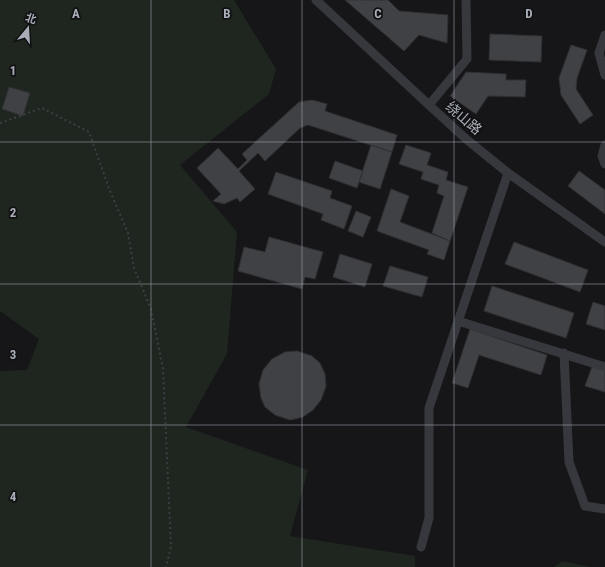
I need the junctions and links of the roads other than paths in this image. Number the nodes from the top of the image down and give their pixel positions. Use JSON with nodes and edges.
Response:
{"nodes":[{"id":1,"x":316,"y":0,"type":"edge"},
{"id":2,"x":466,"y":0,"type":"edge"},
{"id":3,"x":605,"y":35,"type":"edge"},
{"id":4,"x":605,"y":75,"type":"edge"},
{"id":5,"x":429,"y":106,"type":"junction"},
{"id":6,"x":605,"y":145,"type":"edge"},
{"id":7,"x":605,"y":164,"type":"edge"},
{"id":8,"x":508,"y":173,"type":"junction"},
{"id":9,"x":605,"y":242,"type":"edge"},
{"id":10,"x":458,"y":321,"type":"junction"},
{"id":11,"x":564,"y":353,"type":"junction"},
{"id":12,"x":605,"y":367,"type":"edge"},
{"id":13,"x":605,"y":509,"type":"edge"},
{"id":14,"x":421,"y":546,"type":"dead end"}],
"edges":[{"from":1,"to":5,"type":"street","name":"绕山路"},
{"from":2,"to":5,"type":"street"},
{"from":3,"to":4,"type":"street"},
{"from":5,"to":8,"type":"street","name":"绕山路"},
{"from":6,"to":7,"type":"street"},
{"from":8,"to":9,"type":"street","name":"绕山路"},
{"from":8,"to":10,"type":"street"},
{"from":10,"to":11,"type":"street"},
{"from":10,"to":14,"type":"street"},
{"from":11,"to":12,"type":"street"},
{"from":11,"to":13,"type":"street"}]}
